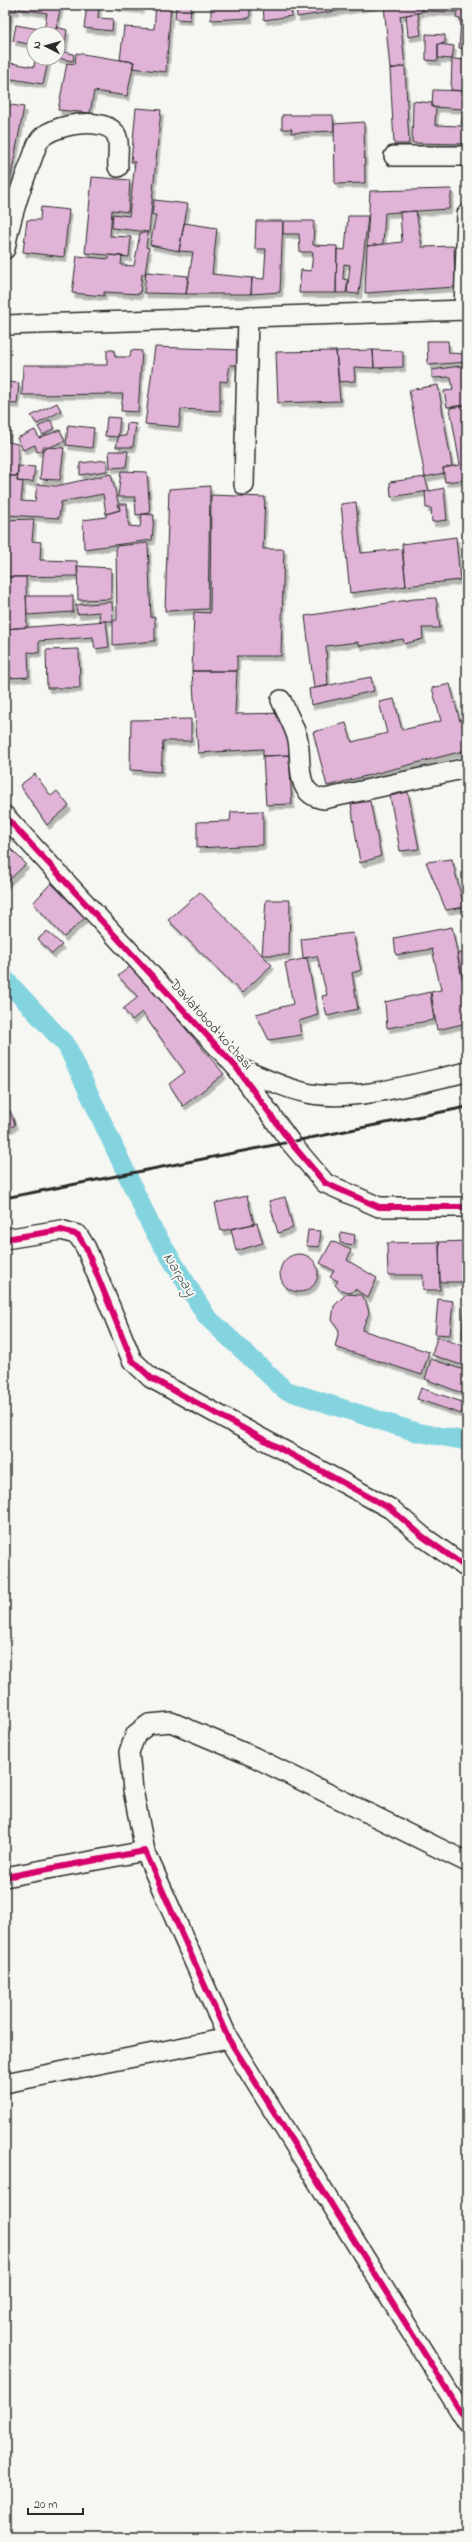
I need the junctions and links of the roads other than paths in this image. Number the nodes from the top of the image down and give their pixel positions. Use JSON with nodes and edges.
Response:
{"nodes":[{"id":1,"x":394,"y":156,"type":"dead end"},
{"id":2,"x":467,"y":156,"type":"edge"},
{"id":3,"x":118,"y":168,"type":"dead end"},
{"id":4,"x":467,"y":214,"type":"edge"},
{"id":5,"x":5,"y":249,"type":"edge"},
{"id":6,"x":466,"y":310,"type":"edge"},
{"id":7,"x":248,"y":316,"type":"junction"},
{"id":8,"x":5,"y":325,"type":"edge"},
{"id":9,"x":244,"y":485,"type":"dead end"},
{"id":10,"x":281,"y":700,"type":"dead end"},
{"id":11,"x":467,"y":768,"type":"edge"},
{"id":12,"x":5,"y":816,"type":"edge"},
{"id":13,"x":236,"y":1067,"type":"junction"},
{"id":14,"x":467,"y":1072,"type":"edge"},
{"id":15,"x":467,"y":1207,"type":"edge"},
{"id":16,"x":5,"y":1239,"type":"edge"},
{"id":17,"x":467,"y":1568,"type":"edge"},
{"id":18,"x":145,"y":1851,"type":"junction"},
{"id":19,"x":467,"y":1862,"type":"edge"},
{"id":20,"x":5,"y":1877,"type":"edge"},
{"id":21,"x":228,"y":2038,"type":"junction"},
{"id":22,"x":5,"y":2083,"type":"edge"},
{"id":23,"x":467,"y":2422,"type":"edge"}],
"edges":[{"from":1,"to":2,"type":"street"},
{"from":3,"to":5,"type":"street"},
{"from":4,"to":6,"type":"street"},
{"from":6,"to":7,"type":"street"},
{"from":7,"to":8,"type":"street"},
{"from":7,"to":9,"type":"street"},
{"from":10,"to":11,"type":"street"},
{"from":12,"to":13,"type":"street","name":"Davlatobod ko'chasi"},
{"from":13,"to":14,"type":"street"},
{"from":13,"to":15,"type":"street","name":"Davlatobod ko'chasi"},
{"from":16,"to":17,"type":"street"},
{"from":18,"to":19,"type":"street"},
{"from":18,"to":20,"type":"street"},
{"from":18,"to":21,"type":"street"},
{"from":21,"to":22,"type":"street"},
{"from":21,"to":23,"type":"street"}]}
